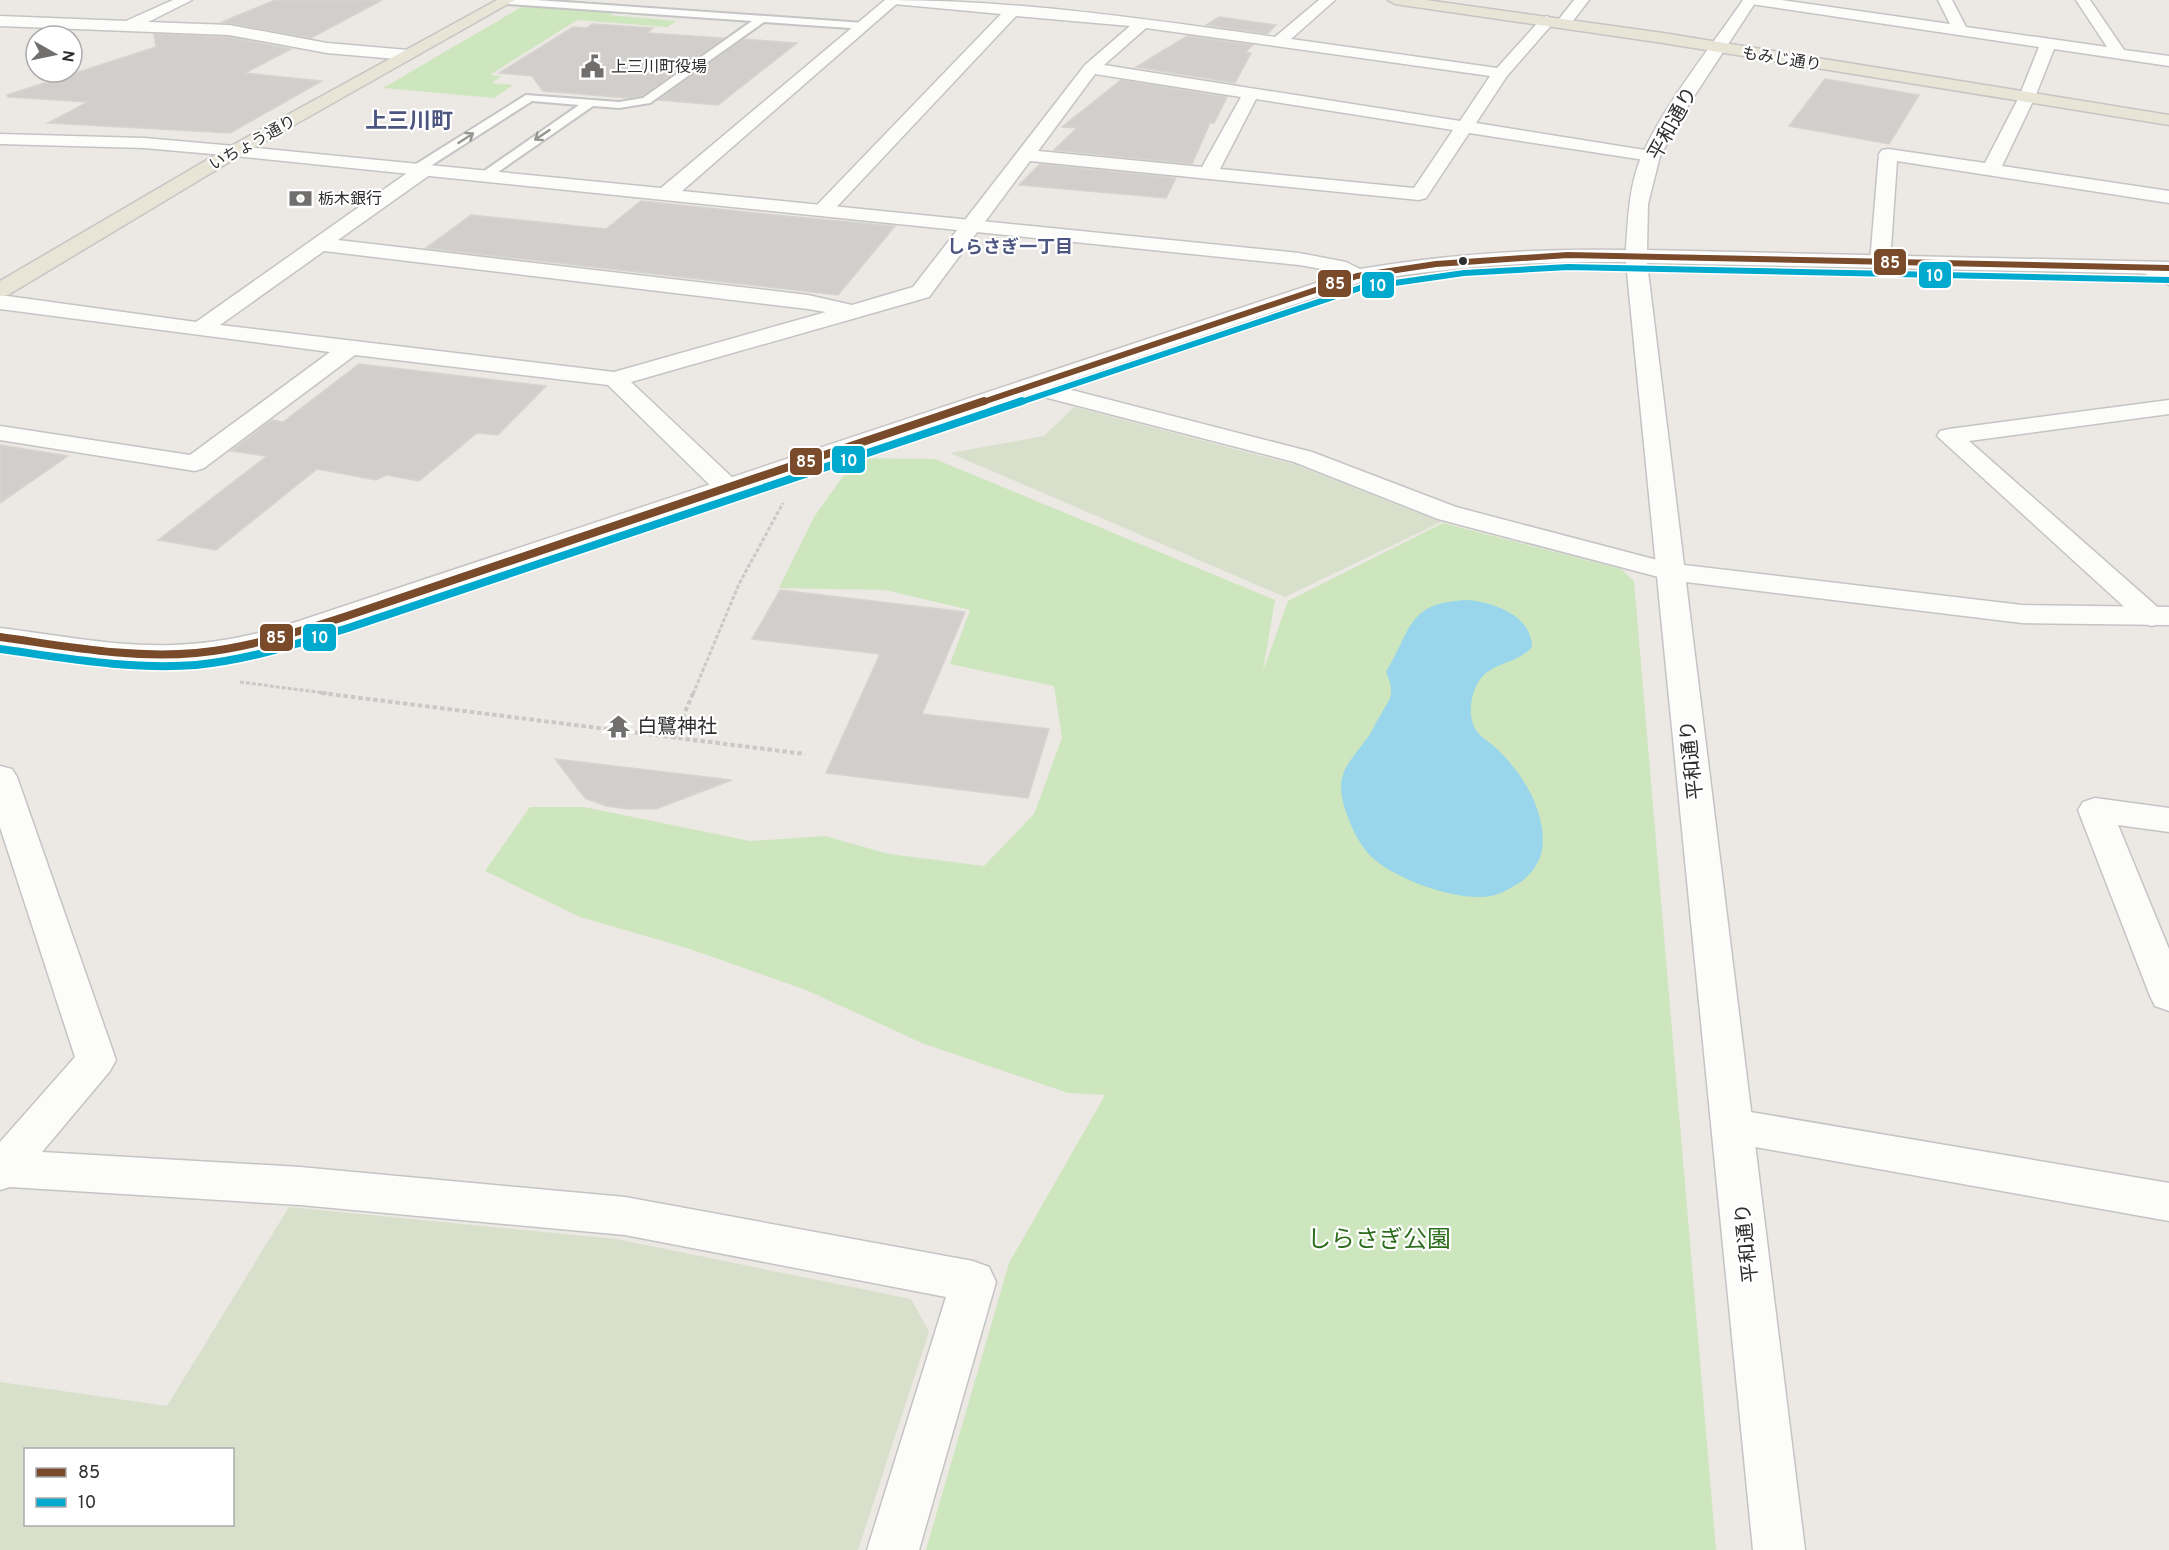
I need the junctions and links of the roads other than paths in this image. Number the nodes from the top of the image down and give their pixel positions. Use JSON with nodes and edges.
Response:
{"nodes":[{"id":1,"x":185,"y":0,"type":"edge"},
{"id":2,"x":508,"y":0,"type":"edge"},
{"id":3,"x":894,"y":0,"type":"edge"},
{"id":4,"x":1328,"y":0,"type":"edge"},
{"id":5,"x":1395,"y":0,"type":"edge"},
{"id":6,"x":1582,"y":0,"type":"edge"},
{"id":7,"x":1751,"y":0,"type":"edge"},
{"id":8,"x":1945,"y":0,"type":"edge"},
{"id":9,"x":2083,"y":0,"type":"edge"},
{"id":10,"x":1012,"y":11,"type":"junction"},
{"id":11,"x":762,"y":19,"type":"junction"},
{"id":12,"x":0,"y":21,"type":"edge"},
{"id":13,"x":1556,"y":22,"type":"junction"},
{"id":14,"x":1143,"y":23,"type":"junction"},
{"id":15,"x":126,"y":26,"type":"junction"},
{"id":16,"x":864,"y":26,"type":"junction"},
{"id":17,"x":1960,"y":30,"type":"junction"},
{"id":18,"x":1278,"y":42,"type":"junction"},
{"id":19,"x":2048,"y":43,"type":"junction"},
{"id":20,"x":1719,"y":47,"type":"junction"},
{"id":21,"x":2119,"y":54,"type":"junction"},
{"id":22,"x":408,"y":56,"type":"junction"},
{"id":23,"x":2169,"y":61,"type":"edge"},
{"id":24,"x":1092,"y":68,"type":"junction"},
{"id":25,"x":1501,"y":73,"type":"junction"},
{"id":26,"x":1251,"y":93,"type":"junction"},
{"id":27,"x":2028,"y":97,"type":"junction"},
{"id":28,"x":591,"y":102,"type":"junction"},
{"id":29,"x":2169,"y":120,"type":"edge"},
{"id":30,"x":1464,"y":127,"type":"junction"},
{"id":31,"x":0,"y":139,"type":"edge"},
{"id":32,"x":235,"y":151,"type":"junction"},
{"id":33,"x":1026,"y":155,"type":"junction"},
{"id":34,"x":1651,"y":156,"type":"junction"},
{"id":35,"x":420,"y":170,"type":"junction"},
{"id":36,"x":1991,"y":170,"type":"junction"},
{"id":37,"x":1208,"y":173,"type":"junction"},
{"id":38,"x":483,"y":176,"type":"junction"},
{"id":39,"x":666,"y":194,"type":"junction"},
{"id":40,"x":2169,"y":197,"type":"edge"},
{"id":41,"x":824,"y":210,"type":"junction"},
{"id":42,"x":970,"y":226,"type":"junction"},
{"id":43,"x":319,"y":244,"type":"junction"},
{"id":44,"x":1636,"y":258,"type":"junction"},
{"id":45,"x":1880,"y":262,"type":"junction"},
{"id":46,"x":2162,"y":272,"type":"edge"},
{"id":47,"x":1357,"y":276,"type":"junction"},
{"id":48,"x":0,"y":290,"type":"edge"},
{"id":49,"x":0,"y":302,"type":"edge"},
{"id":50,"x":852,"y":311,"type":"junction"},
{"id":51,"x":200,"y":329,"type":"junction"},
{"id":52,"x":351,"y":347,"type":"junction"},
{"id":53,"x":615,"y":379,"type":"junction"},
{"id":54,"x":1029,"y":386,"type":"junction"},
{"id":55,"x":2169,"y":407,"type":"edge"},
{"id":56,"x":0,"y":433,"type":"edge"},
{"id":57,"x":727,"y":487,"type":"junction"},
{"id":58,"x":1670,"y":573,"type":"junction"},
{"id":59,"x":2161,"y":616,"type":"edge"},
{"id":60,"x":0,"y":637,"type":"edge"},
{"id":61,"x":0,"y":777,"type":"edge"},
{"id":62,"x":2169,"y":820,"type":"edge"},
{"id":63,"x":2169,"y":996,"type":"edge"},
{"id":64,"x":1733,"y":1126,"type":"junction"},
{"id":65,"x":1,"y":1170,"type":"edge"},
{"id":66,"x":2169,"y":1202,"type":"edge"},
{"id":67,"x":893,"y":1550,"type":"edge"},
{"id":68,"x":1779,"y":1550,"type":"edge"}],
"edges":[{"from":1,"to":15,"type":"street"},
{"from":2,"to":11,"type":"lane"},
{"from":2,"to":22,"type":"main road","name":"いちょう通り"},
{"from":3,"to":10,"type":"street"},
{"from":3,"to":16,"type":"street"},
{"from":4,"to":18,"type":"street"},
{"from":5,"to":13,"type":"main road","name":"もみじ通り"},
{"from":6,"to":13,"type":"street"},
{"from":7,"to":17,"type":"street"},
{"from":7,"to":20,"type":"street","name":"平和通り"},
{"from":8,"to":17,"type":"street"},
{"from":9,"to":21,"type":"street"},
{"from":10,"to":14,"type":"street"},
{"from":10,"to":41,"type":"street"},
{"from":11,"to":16,"type":"lane"},
{"from":11,"to":28,"type":"lane"},
{"from":12,"to":15,"type":"street"},
{"from":13,"to":20,"type":"main road","name":"もみじ通り"},
{"from":13,"to":25,"type":"street"},
{"from":14,"to":18,"type":"street"},
{"from":14,"to":24,"type":"street"},
{"from":15,"to":22,"type":"street"},
{"from":16,"to":39,"type":"street"},
{"from":17,"to":19,"type":"street"},
{"from":18,"to":25,"type":"street"},
{"from":19,"to":21,"type":"street"},
{"from":19,"to":27,"type":"street"},
{"from":20,"to":27,"type":"main road","name":"もみじ通り"},
{"from":20,"to":34,"type":"street","name":"平和通り"},
{"from":21,"to":23,"type":"street"},
{"from":22,"to":32,"type":"main road","name":"いちょう通り"},
{"from":24,"to":26,"type":"street"},
{"from":24,"to":33,"type":"street"},
{"from":25,"to":30,"type":"street"},
{"from":26,"to":30,"type":"street"},
{"from":26,"to":37,"type":"street"},
{"from":27,"to":29,"type":"main road","name":"もみじ通り"},
{"from":27,"to":36,"type":"street"},
{"from":35,"to":28,"type":"lane","one_way":true},
{"from":28,"to":38,"type":"lane","one_way":true},
{"from":30,"to":34,"type":"street"},
{"from":30,"to":37,"type":"street"},
{"from":31,"to":32,"type":"street"},
{"from":32,"to":35,"type":"street"},
{"from":32,"to":48,"type":"main road","name":"いちょう通り"},
{"from":33,"to":37,"type":"street"},
{"from":33,"to":42,"type":"street"},
{"from":34,"to":44,"type":"street","name":"平和通り"},
{"from":35,"to":38,"type":"street"},
{"from":35,"to":43,"type":"street"},
{"from":36,"to":40,"type":"street"},
{"from":36,"to":45,"type":"street"},
{"from":38,"to":39,"type":"street"},
{"from":39,"to":41,"type":"street"},
{"from":41,"to":42,"type":"street"},
{"from":42,"to":47,"type":"street"},
{"from":42,"to":50,"type":"street"},
{"from":43,"to":50,"type":"street"},
{"from":43,"to":51,"type":"street"},
{"from":44,"to":45,"type":"street"},
{"from":44,"to":47,"type":"street"},
{"from":44,"to":58,"type":"street","name":"平和通り"},
{"from":45,"to":46,"type":"street"},
{"from":47,"to":54,"type":"street"},
{"from":49,"to":51,"type":"street"},
{"from":50,"to":53,"type":"street"},
{"from":51,"to":52,"type":"street"},
{"from":52,"to":53,"type":"street"},
{"from":52,"to":56,"type":"street"},
{"from":53,"to":57,"type":"street"},
{"from":54,"to":57,"type":"street"},
{"from":54,"to":58,"type":"street"},
{"from":55,"to":59,"type":"street"},
{"from":57,"to":60,"type":"street"},
{"from":58,"to":59,"type":"street"},
{"from":58,"to":64,"type":"street","name":"平和通り"},
{"from":61,"to":65,"type":"street"},
{"from":62,"to":63,"type":"street"},
{"from":64,"to":66,"type":"street"},
{"from":64,"to":68,"type":"street","name":"平和通り"},
{"from":65,"to":67,"type":"street"}]}
